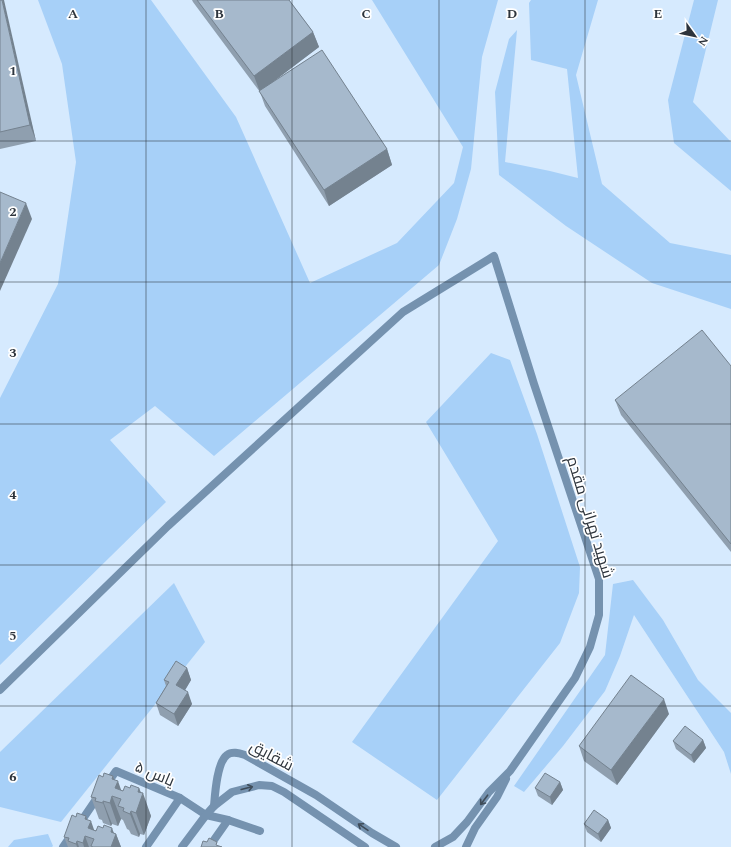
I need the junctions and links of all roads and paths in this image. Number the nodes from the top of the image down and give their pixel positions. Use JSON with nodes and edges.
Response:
{"nodes":[{"id":1,"x":0,"y":690,"type":"edge"},
{"id":2,"x":510,"y":771,"type":"junction"},
{"id":3,"x":180,"y":798,"type":"junction"},
{"id":4,"x":214,"y":806,"type":"junction"},
{"id":5,"x":206,"y":815,"type":"junction"},
{"id":6,"x":228,"y":820,"type":"junction"},
{"id":7,"x":260,"y":831,"type":"dead end"},
{"id":8,"x":63,"y":847,"type":"edge"},
{"id":9,"x":146,"y":847,"type":"edge"},
{"id":10,"x":182,"y":847,"type":"edge"},
{"id":11,"x":209,"y":847,"type":"edge"},
{"id":12,"x":365,"y":847,"type":"edge"},
{"id":13,"x":396,"y":847,"type":"edge"},
{"id":14,"x":435,"y":847,"type":"edge"},
{"id":15,"x":466,"y":847,"type":"edge"}],
"edges":[{"from":1,"to":2,"type":"street","name":"شهید تهرانی مقدم"},
{"from":2,"to":14,"type":"street","name":"شهید تهرانی مقدم","one_way":true},
{"from":2,"to":15,"type":"street","name":"شهید تهرانی مقدم"},
{"from":3,"to":5,"type":"street","name":"یاس ۵"},
{"from":3,"to":8,"type":"street","name":"یاس ۵"},
{"from":3,"to":9,"type":"street","name":"یاس ۵"},
{"from":4,"to":5,"type":"street"},
{"from":4,"to":12,"type":"street","name":"شقایق","one_way":true},
{"from":13,"to":4,"type":"street","name":"شقایق","one_way":true},
{"from":5,"to":6,"type":"street"},
{"from":5,"to":10,"type":"street"},
{"from":6,"to":7,"type":"street"},
{"from":6,"to":11,"type":"street"}]}
